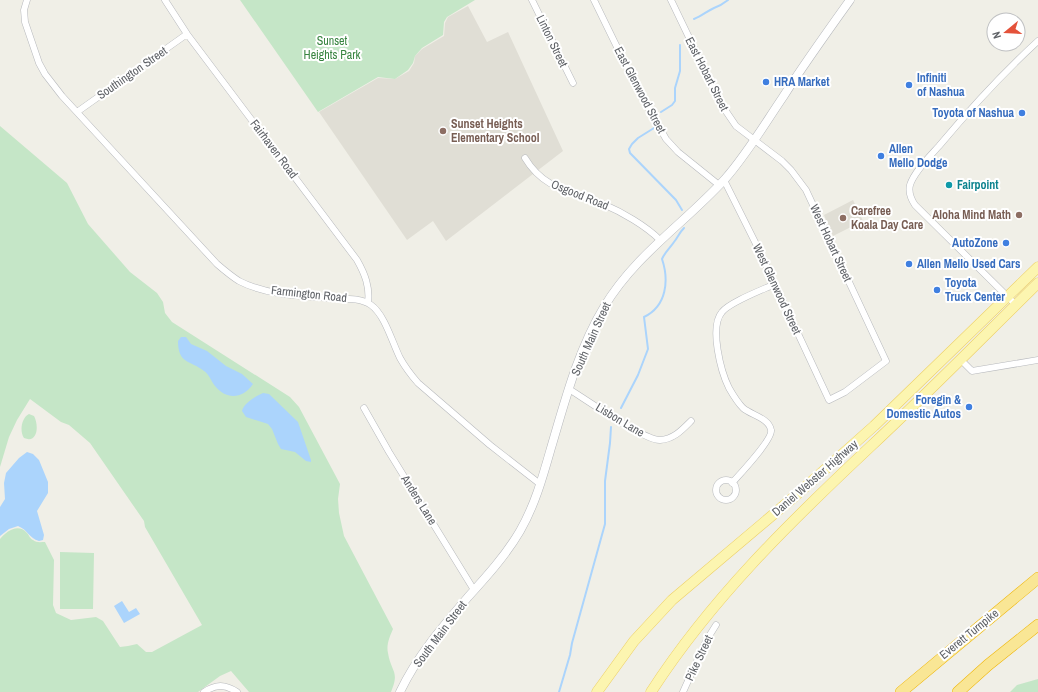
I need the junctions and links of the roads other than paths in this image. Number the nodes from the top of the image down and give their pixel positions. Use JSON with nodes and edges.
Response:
{"nodes":[{"id":1,"x":27,"y":0,"type":"edge"},
{"id":2,"x":165,"y":0,"type":"edge"},
{"id":3,"x":532,"y":0,"type":"edge"},
{"id":4,"x":594,"y":0,"type":"edge"},
{"id":5,"x":671,"y":0,"type":"edge"},
{"id":6,"x":850,"y":0,"type":"edge"},
{"id":7,"x":187,"y":34,"type":"junction"},
{"id":8,"x":1038,"y":41,"type":"edge"},
{"id":9,"x":573,"y":82,"type":"dead end"},
{"id":10,"x":77,"y":112,"type":"junction"},
{"id":11,"x":754,"y":140,"type":"junction"},
{"id":12,"x":525,"y":158,"type":"dead end"},
{"id":13,"x":721,"y":182,"type":"junction"},
{"id":14,"x":660,"y":240,"type":"junction"},
{"id":15,"x":1038,"y":267,"type":"edge"},
{"id":16,"x":1038,"y":283,"type":"edge"},
{"id":17,"x":775,"y":284,"type":"junction"},
{"id":18,"x":1008,"y":297,"type":"junction"},
{"id":19,"x":368,"y":303,"type":"junction"},
{"id":20,"x":1016,"y":305,"type":"junction"},
{"id":21,"x":960,"y":359,"type":"junction"},
{"id":22,"x":1038,"y":360,"type":"edge"},
{"id":23,"x":569,"y":389,"type":"junction"},
{"id":24,"x":829,"y":400,"type":"joint"},
{"id":25,"x":364,"y":408,"type":"dead end"},
{"id":26,"x":691,"y":421,"type":"dead end"},
{"id":27,"x":732,"y":483,"type":"dead end"},
{"id":28,"x":540,"y":484,"type":"junction"},
{"id":29,"x":1038,"y":578,"type":"edge"},
{"id":30,"x":474,"y":590,"type":"junction"},
{"id":31,"x":716,"y":625,"type":"dead end"},
{"id":32,"x":1038,"y":625,"type":"edge"},
{"id":33,"x":204,"y":692,"type":"edge"},
{"id":34,"x":237,"y":692,"type":"edge"},
{"id":35,"x":400,"y":692,"type":"edge"},
{"id":36,"x":597,"y":692,"type":"edge"},
{"id":37,"x":651,"y":692,"type":"edge"},
{"id":38,"x":683,"y":692,"type":"edge"},
{"id":39,"x":900,"y":692,"type":"edge"},
{"id":40,"x":958,"y":692,"type":"edge"}],
"edges":[{"from":1,"to":10,"type":"street","name":"Farmington Road"},
{"from":2,"to":7,"type":"street","name":"Fairhaven Road"},
{"from":3,"to":9,"type":"street","name":"Linton Street"},
{"from":4,"to":13,"type":"street","name":"East Glenwood Street"},
{"from":5,"to":11,"type":"street","name":"East Hobart Street"},
{"from":6,"to":11,"type":"street","name":"South Main Street"},
{"from":7,"to":10,"type":"street","name":"Southington Street"},
{"from":7,"to":19,"type":"street","name":"Fairhaven Road"},
{"from":8,"to":18,"type":"street"},
{"from":10,"to":19,"type":"street","name":"Farmington Road"},
{"from":11,"to":13,"type":"street","name":"South Main Street"},
{"from":11,"to":24,"type":"street","name":"West Hobart Street"},
{"from":12,"to":14,"type":"street","name":"Osgood Road"},
{"from":13,"to":14,"type":"street","name":"South Main Street"},
{"from":13,"to":17,"type":"street","name":"West Glenwood Street"},
{"from":14,"to":23,"type":"street","name":"South Main Street"},
{"from":15,"to":18,"type":"main road","name":"Daniel Webster Highway"},
{"from":16,"to":20,"type":"main road","name":"Daniel Webster Highway"},
{"from":17,"to":24,"type":"street","name":"West Glenwood Street"},
{"from":17,"to":27,"type":"street"},
{"from":18,"to":20,"type":"street"},
{"from":18,"to":36,"type":"main road","name":"Daniel Webster Highway"},
{"from":19,"to":28,"type":"street"},
{"from":20,"to":21,"type":"main road","name":"Daniel Webster Highway"},
{"from":21,"to":22,"type":"street"},
{"from":21,"to":37,"type":"main road","name":"Daniel Webster Highway"},
{"from":23,"to":26,"type":"street","name":"Lisbon Lane"},
{"from":23,"to":28,"type":"street","name":"South Main Street"},
{"from":25,"to":30,"type":"street","name":"Anders Lane"},
{"from":28,"to":30,"type":"street","name":"South Main Street"},
{"from":29,"to":39,"type":"highway","name":"Everett Turnpike"},
{"from":30,"to":35,"type":"street","name":"South Main Street"},
{"from":31,"to":38,"type":"street","name":"Pike Street"},
{"from":32,"to":40,"type":"highway"},
{"from":33,"to":34,"type":"street"}]}
